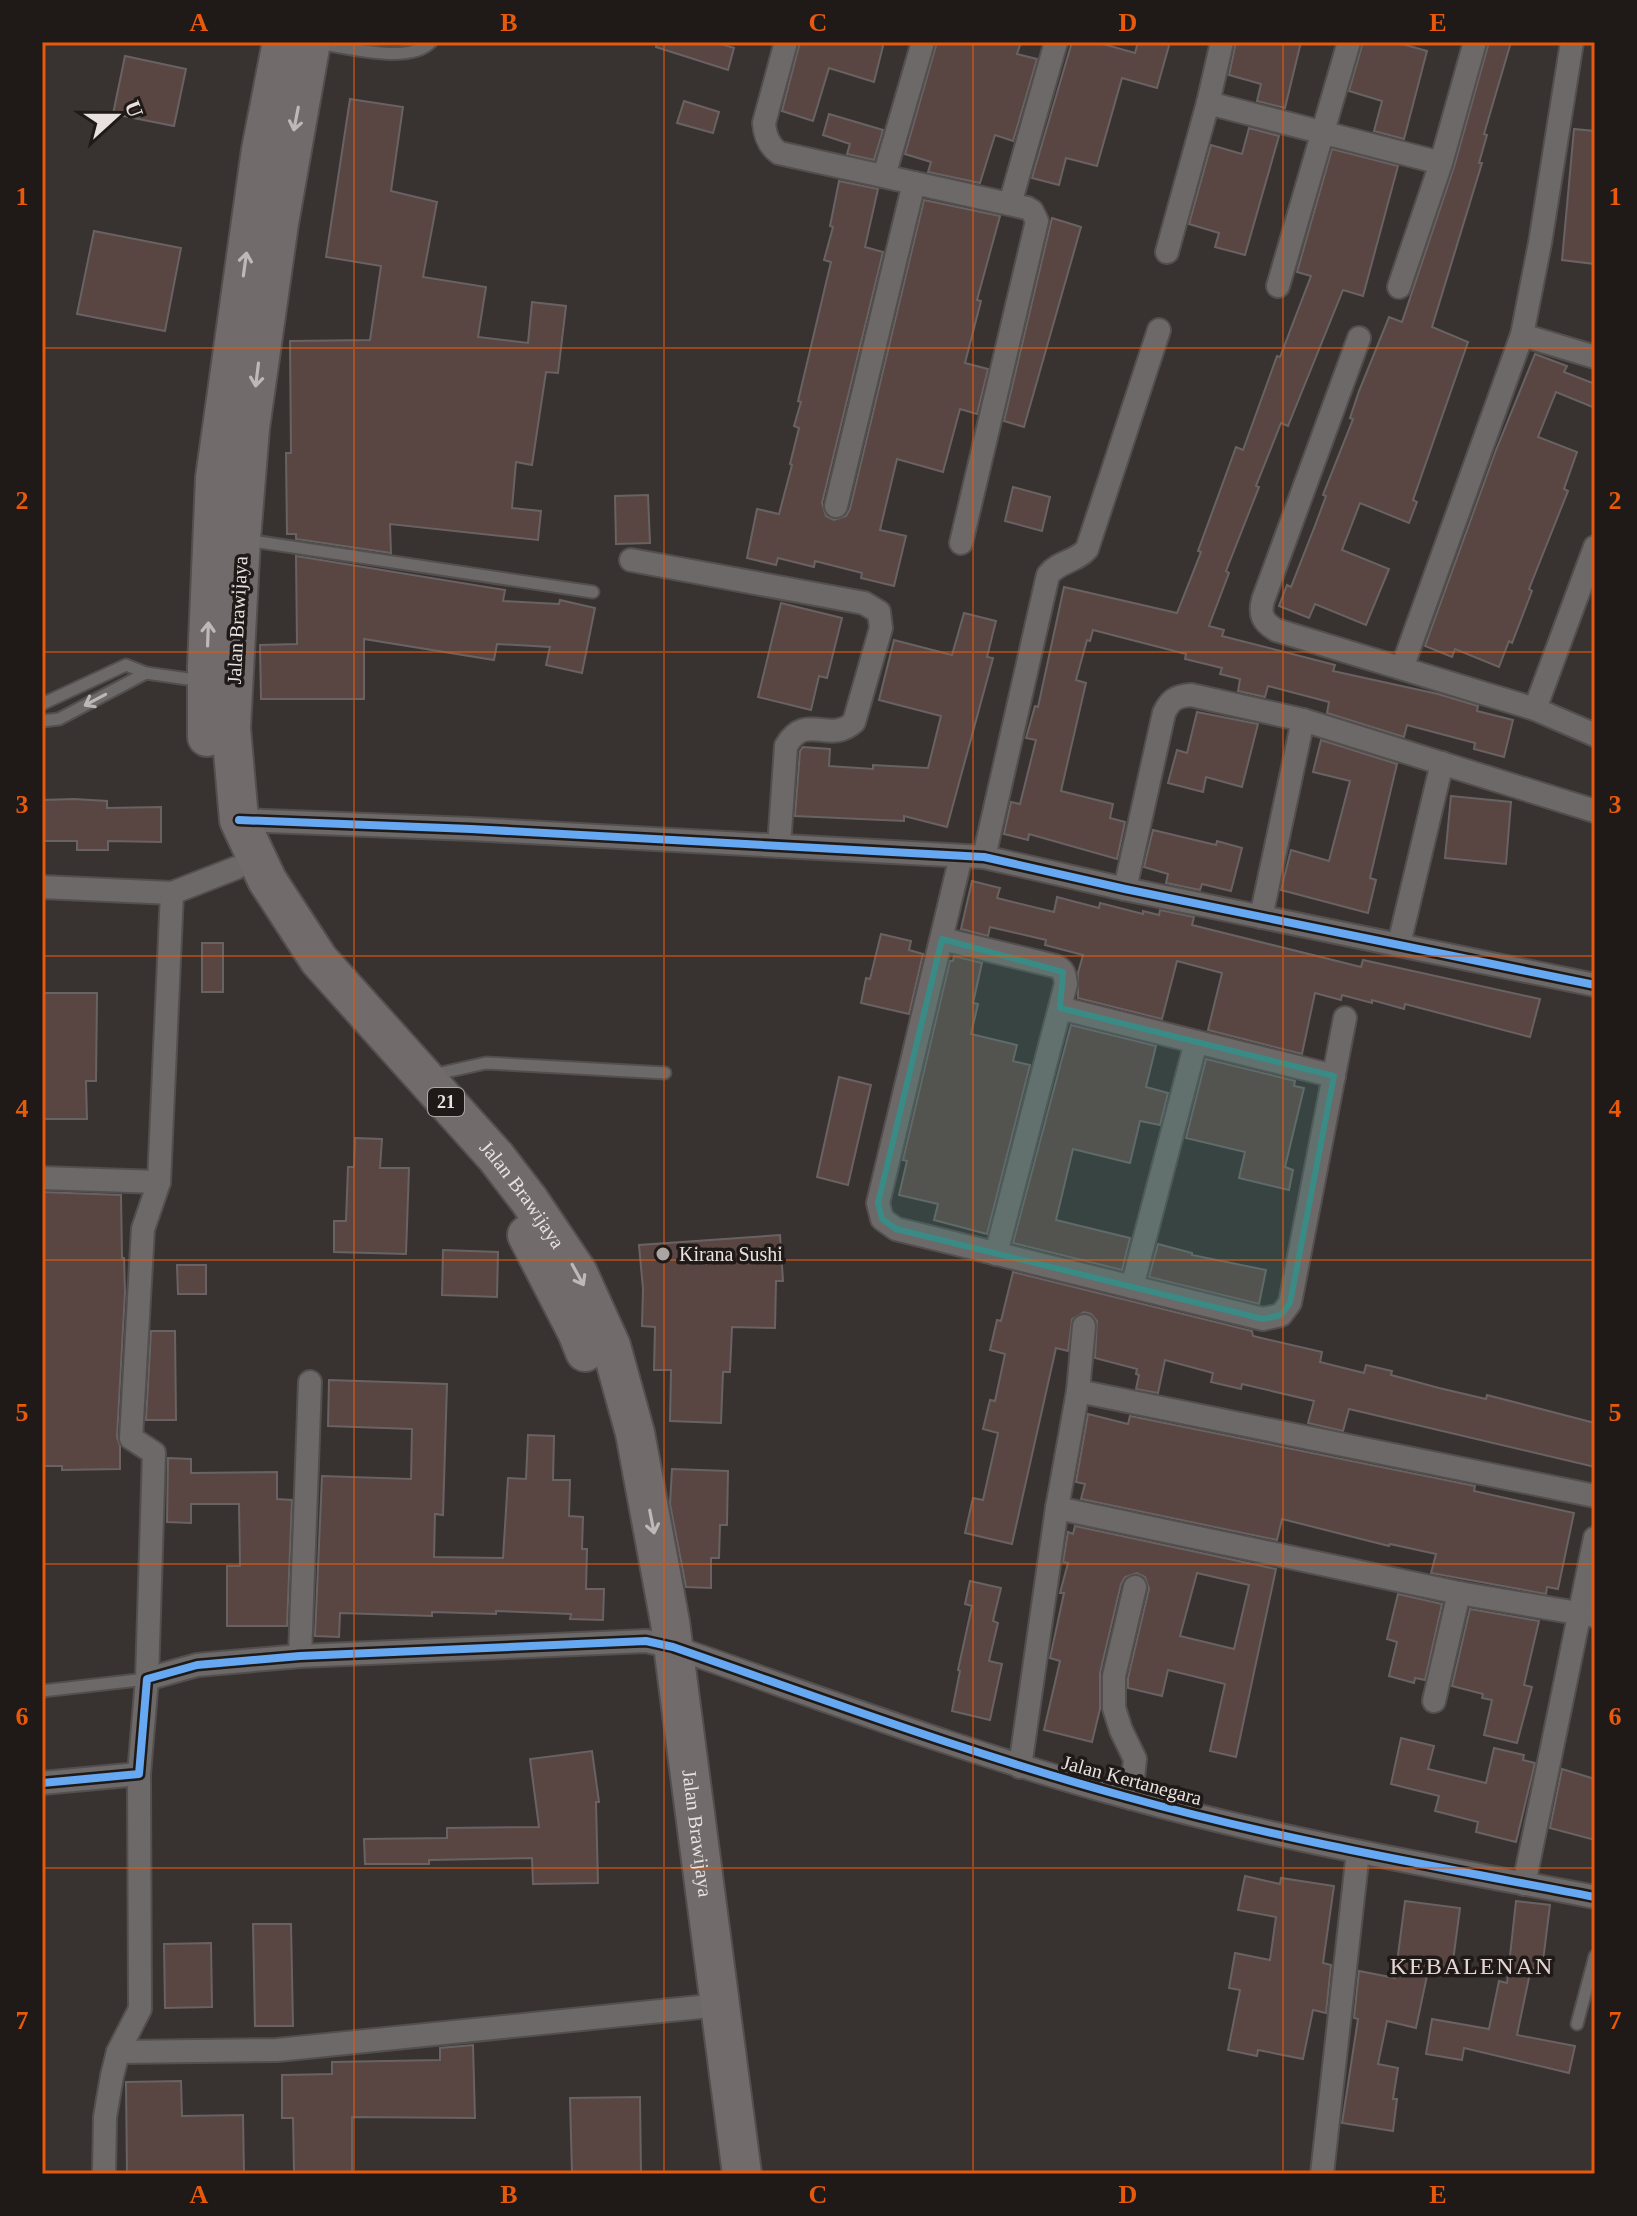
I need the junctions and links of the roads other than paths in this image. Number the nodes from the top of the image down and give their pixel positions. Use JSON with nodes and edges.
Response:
{"nodes":[{"id":1,"x":282,"y":42,"type":"edge"},
{"id":2,"x":310,"y":42,"type":"edge"},
{"id":3,"x":431,"y":42,"type":"edge"},
{"id":4,"x":786,"y":42,"type":"edge"},
{"id":5,"x":923,"y":42,"type":"edge"},
{"id":6,"x":1056,"y":42,"type":"edge"},
{"id":7,"x":1222,"y":42,"type":"edge"},
{"id":8,"x":1349,"y":42,"type":"edge"},
{"id":9,"x":1475,"y":42,"type":"edge"},
{"id":10,"x":1572,"y":42,"type":"edge"},
{"id":11,"x":1208,"y":103,"type":"junction"},
{"id":12,"x":1323,"y":133,"type":"junction"},
{"id":13,"x":1441,"y":163,"type":"junction"},
{"id":14,"x":884,"y":176,"type":"junction"},
{"id":15,"x":914,"y":183,"type":"junction"},
{"id":16,"x":1010,"y":204,"type":"junction"},
{"id":17,"x":1167,"y":252,"type":"dead end"},
{"id":18,"x":1278,"y":286,"type":"dead end"},
{"id":19,"x":1399,"y":287,"type":"dead end"},
{"id":20,"x":1159,"y":330,"type":"dead end"},
{"id":21,"x":1522,"y":335,"type":"junction"},
{"id":22,"x":1359,"y":338,"type":"dead end"},
{"id":23,"x":1595,"y":357,"type":"edge"},
{"id":24,"x":836,"y":506,"type":"dead end"},
{"id":25,"x":241,"y":539,"type":"junction"},
{"id":26,"x":961,"y":543,"type":"dead end"},
{"id":27,"x":1595,"y":547,"type":"edge"},
{"id":28,"x":631,"y":560,"type":"dead end"},
{"id":29,"x":593,"y":592,"type":"dead end"},
{"id":30,"x":1402,"y":668,"type":"junction"},
{"id":31,"x":146,"y":673,"type":"junction"},
{"id":32,"x":206,"y":682,"type":"junction"},
{"id":33,"x":42,"y":704,"type":"edge"},
{"id":34,"x":1535,"y":709,"type":"junction"},
{"id":35,"x":1303,"y":720,"type":"junction"},
{"id":36,"x":42,"y":721,"type":"edge"},
{"id":37,"x":1595,"y":735,"type":"edge"},
{"id":38,"x":1442,"y":763,"type":"junction"},
{"id":39,"x":1595,"y":811,"type":"edge"},
{"id":40,"x":239,"y":820,"type":"junction"},
{"id":41,"x":779,"y":846,"type":"junction"},
{"id":42,"x":961,"y":856,"type":"junction"},
{"id":43,"x":984,"y":857,"type":"junction"},
{"id":44,"x":236,"y":868,"type":"junction"},
{"id":45,"x":42,"y":887,"type":"edge"},
{"id":46,"x":1125,"y":889,"type":"junction"},
{"id":47,"x":172,"y":893,"type":"junction"},
{"id":48,"x":1261,"y":917,"type":"junction"},
{"id":49,"x":942,"y":939,"type":"junction"},
{"id":50,"x":1399,"y":944,"type":"junction"},
{"id":51,"x":1595,"y":985,"type":"edge"},
{"id":52,"x":1060,"y":1008,"type":"junction"},
{"id":53,"x":1345,"y":1018,"type":"dead end"},
{"id":54,"x":1196,"y":1042,"type":"junction"},
{"id":55,"x":665,"y":1073,"type":"dead end"},
{"id":56,"x":1334,"y":1076,"type":"junction"},
{"id":57,"x":424,"y":1077,"type":"junction"},
{"id":58,"x":42,"y":1178,"type":"edge"},
{"id":59,"x":159,"y":1182,"type":"junction"},
{"id":60,"x":996,"y":1254,"type":"junction"},
{"id":61,"x":1132,"y":1287,"type":"junction"},
{"id":62,"x":1084,"y":1326,"type":"dead end"},
{"id":63,"x":310,"y":1382,"type":"dead end"},
{"id":64,"x":1078,"y":1391,"type":"junction"},
{"id":65,"x":1595,"y":1496,"type":"edge"},
{"id":66,"x":1057,"y":1508,"type":"junction"},
{"id":67,"x":1595,"y":1538,"type":"edge"},
{"id":68,"x":1135,"y":1587,"type":"dead end"},
{"id":69,"x":1459,"y":1593,"type":"junction"},
{"id":70,"x":1587,"y":1614,"type":"edge"},
{"id":71,"x":659,"y":1644,"type":"junction"},
{"id":72,"x":300,"y":1656,"type":"junction"},
{"id":73,"x":147,"y":1679,"type":"junction"},
{"id":74,"x":42,"y":1691,"type":"edge"},
{"id":75,"x":1434,"y":1701,"type":"dead end"},
{"id":76,"x":1020,"y":1767,"type":"junction"},
{"id":77,"x":139,"y":1774,"type":"junction"},
{"id":78,"x":42,"y":1783,"type":"edge"},
{"id":79,"x":1131,"y":1798,"type":"junction"},
{"id":80,"x":1358,"y":1852,"type":"junction"},
{"id":81,"x":1524,"y":1884,"type":"junction"},
{"id":82,"x":1595,"y":1897,"type":"edge"},
{"id":83,"x":1595,"y":1956,"type":"edge"},
{"id":84,"x":700,"y":2007,"type":"junction"},
{"id":85,"x":1577,"y":2024,"type":"dead end"},
{"id":86,"x":118,"y":2052,"type":"junction"},
{"id":87,"x":104,"y":2174,"type":"edge"},
{"id":88,"x":722,"y":2174,"type":"edge"},
{"id":89,"x":742,"y":2174,"type":"edge"},
{"id":90,"x":1322,"y":2174,"type":"edge"}],
"edges":[{"from":32,"to":1,"type":"highway","name":"Jalan Brawijaya","number":"21","one_way":true},
{"from":2,"to":3,"type":"lane"},
{"from":2,"to":25,"type":"highway","name":"Jalan Brawijaya","number":"21","one_way":true},
{"from":4,"to":14,"type":"street"},
{"from":5,"to":14,"type":"street"},
{"from":6,"to":16,"type":"street"},
{"from":7,"to":11,"type":"street"},
{"from":8,"to":12,"type":"street"},
{"from":9,"to":13,"type":"street"},
{"from":10,"to":21,"type":"street"},
{"from":11,"to":12,"type":"street"},
{"from":11,"to":17,"type":"street"},
{"from":12,"to":13,"type":"street"},
{"from":12,"to":18,"type":"street"},
{"from":13,"to":19,"type":"street"},
{"from":14,"to":15,"type":"street"},
{"from":15,"to":16,"type":"street"},
{"from":15,"to":24,"type":"street"},
{"from":16,"to":26,"type":"street"},
{"from":20,"to":43,"type":"street"},
{"from":21,"to":23,"type":"street"},
{"from":21,"to":30,"type":"street"},
{"from":22,"to":30,"type":"street"},
{"from":25,"to":29,"type":"lane"},
{"from":25,"to":40,"type":"highway","name":"Jalan Brawijaya","number":"21"},
{"from":27,"to":34,"type":"street"},
{"from":28,"to":41,"type":"street"},
{"from":30,"to":34,"type":"street"},
{"from":31,"to":32,"type":"lane"},
{"from":31,"to":33,"type":"lane"},
{"from":31,"to":36,"type":"lane","one_way":true},
{"from":32,"to":44,"type":"highway","name":"Jalan Brawijaya","number":"21"},
{"from":34,"to":37,"type":"street"},
{"from":35,"to":38,"type":"street"},
{"from":35,"to":46,"type":"street"},
{"from":35,"to":48,"type":"street"},
{"from":38,"to":39,"type":"street"},
{"from":38,"to":50,"type":"street"},
{"from":40,"to":41,"type":"street"},
{"from":40,"to":57,"type":"highway","name":"Jalan Brawijaya","number":"21"},
{"from":41,"to":42,"type":"street"},
{"from":42,"to":43,"type":"street"},
{"from":42,"to":49,"type":"street"},
{"from":43,"to":46,"type":"street"},
{"from":44,"to":47,"type":"street"},
{"from":44,"to":71,"type":"highway","name":"Jalan Brawijaya","number":"21"},
{"from":45,"to":47,"type":"street"},
{"from":46,"to":48,"type":"street"},
{"from":47,"to":59,"type":"street"},
{"from":48,"to":50,"type":"street"},
{"from":49,"to":52,"type":"street"},
{"from":49,"to":60,"type":"street"},
{"from":50,"to":51,"type":"street"},
{"from":52,"to":54,"type":"street"},
{"from":52,"to":60,"type":"street"},
{"from":53,"to":56,"type":"street"},
{"from":54,"to":56,"type":"street"},
{"from":54,"to":61,"type":"street"},
{"from":55,"to":57,"type":"lane"},
{"from":56,"to":61,"type":"street"},
{"from":57,"to":71,"type":"highway","name":"Jalan Brawijaya","number":"21","one_way":true},
{"from":58,"to":59,"type":"street"},
{"from":59,"to":73,"type":"street"},
{"from":60,"to":61,"type":"street"},
{"from":62,"to":64,"type":"street"},
{"from":63,"to":72,"type":"street"},
{"from":64,"to":65,"type":"street"},
{"from":64,"to":66,"type":"street"},
{"from":66,"to":69,"type":"street"},
{"from":66,"to":76,"type":"street"},
{"from":67,"to":70,"type":"street"},
{"from":68,"to":79,"type":"street"},
{"from":69,"to":70,"type":"street"},
{"from":69,"to":75,"type":"street"},
{"from":70,"to":81,"type":"street"},
{"from":71,"to":72,"type":"street"},
{"from":71,"to":76,"type":"street","name":"Jalan Kertanegara"},
{"from":71,"to":84,"type":"highway","name":"Jalan Brawijaya","number":"21"},
{"from":71,"to":89,"type":"highway","name":"Jalan Brawijaya","number":"21"},
{"from":72,"to":73,"type":"street"},
{"from":73,"to":74,"type":"lane"},
{"from":73,"to":77,"type":"street"},
{"from":76,"to":79,"type":"street","name":"Jalan Kertanegara"},
{"from":77,"to":78,"type":"street"},
{"from":77,"to":86,"type":"street"},
{"from":79,"to":80,"type":"street","name":"Jalan Kertanegara"},
{"from":80,"to":81,"type":"street","name":"Jalan Kertanegara"},
{"from":80,"to":90,"type":"street"},
{"from":81,"to":82,"type":"street","name":"Jalan Kertanegara"},
{"from":83,"to":85,"type":"lane"},
{"from":84,"to":86,"type":"street"},
{"from":84,"to":88,"type":"highway","name":"Jalan Brawijaya","number":"21"},
{"from":86,"to":87,"type":"street"}]}
